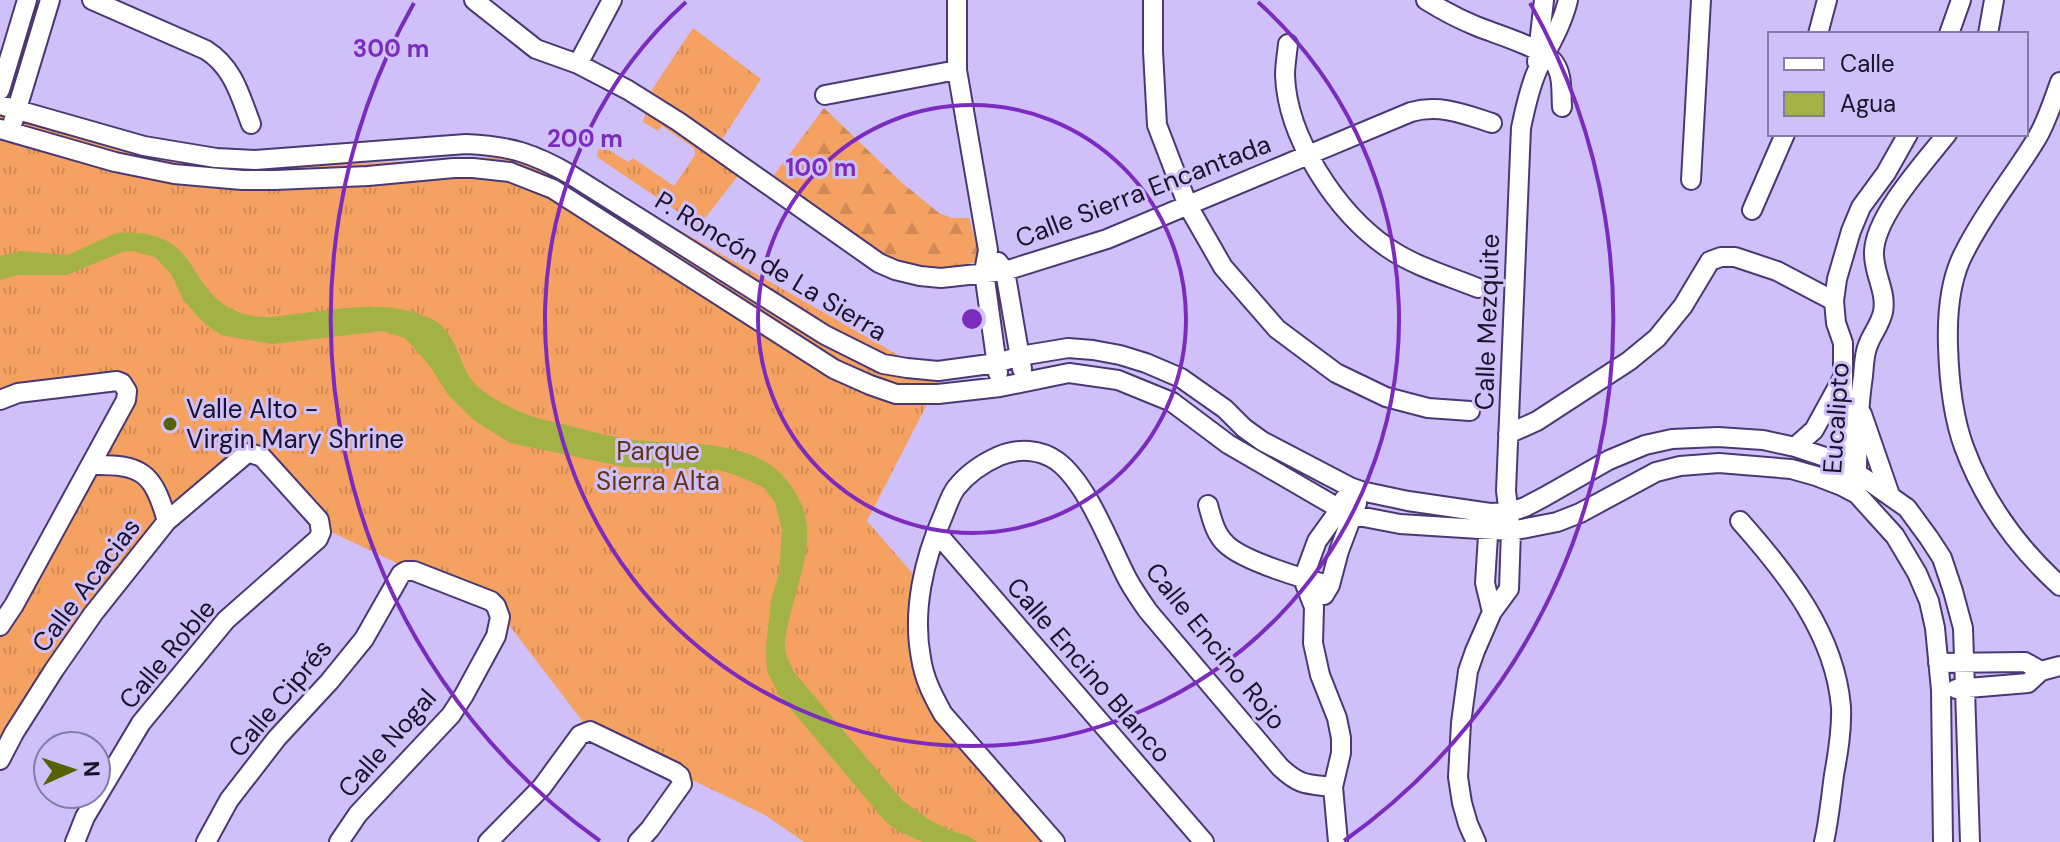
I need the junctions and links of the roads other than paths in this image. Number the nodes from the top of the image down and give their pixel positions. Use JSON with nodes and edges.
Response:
{"nodes":[{"id":1,"x":27,"y":0,"type":"edge"},
{"id":2,"x":50,"y":0,"type":"edge"},
{"id":3,"x":92,"y":0,"type":"edge"},
{"id":4,"x":474,"y":0,"type":"edge"},
{"id":5,"x":612,"y":0,"type":"edge"},
{"id":6,"x":957,"y":0,"type":"edge"},
{"id":7,"x":1153,"y":0,"type":"edge"},
{"id":8,"x":1426,"y":0,"type":"edge"},
{"id":9,"x":1544,"y":0,"type":"edge"},
{"id":10,"x":1568,"y":0,"type":"edge"},
{"id":11,"x":1701,"y":0,"type":"edge"},
{"id":12,"x":1827,"y":0,"type":"edge"},
{"id":13,"x":1961,"y":0,"type":"edge"},
{"id":14,"x":1994,"y":0,"type":"edge"},
{"id":15,"x":1819,"y":32,"type":"edge"},
{"id":16,"x":1950,"y":32,"type":"edge"},
{"id":17,"x":1988,"y":32,"type":"edge"},
{"id":18,"x":1288,"y":44,"type":"dead end"},
{"id":19,"x":1542,"y":52,"type":"junction"},
{"id":20,"x":578,"y":64,"type":"junction"},
{"id":21,"x":957,"y":70,"type":"junction"},
{"id":22,"x":2060,"y":82,"type":"edge"},
{"id":23,"x":0,"y":90,"type":"edge"},
{"id":24,"x":825,"y":95,"type":"dead end"},
{"id":25,"x":1562,"y":107,"type":"dead end"},
{"id":26,"x":8,"y":108,"type":"edge"},
{"id":27,"x":1492,"y":123,"type":"dead end"},
{"id":28,"x":251,"y":124,"type":"dead end"},
{"id":29,"x":5,"y":131,"type":"edge"},
{"id":30,"x":1784,"y":136,"type":"edge"},
{"id":31,"x":1907,"y":136,"type":"edge"},
{"id":32,"x":1945,"y":136,"type":"edge"},
{"id":33,"x":400,"y":149,"type":"junction"},
{"id":34,"x":1307,"y":154,"type":"junction"},
{"id":35,"x":402,"y":173,"type":"junction"},
{"id":36,"x":1691,"y":180,"type":"dead end"},
{"id":37,"x":1188,"y":206,"type":"junction"},
{"id":38,"x":1752,"y":210,"type":"dead end"},
{"id":39,"x":988,"y":250,"type":"junction"},
{"id":40,"x":1841,"y":262,"type":"junction"},
{"id":41,"x":1005,"y":271,"type":"junction"},
{"id":42,"x":1875,"y":271,"type":"junction"},
{"id":43,"x":984,"y":272,"type":"junction"},
{"id":44,"x":1478,"y":288,"type":"dead end"},
{"id":45,"x":1834,"y":301,"type":"junction"},
{"id":46,"x":1843,"y":343,"type":"junction"},
{"id":47,"x":1868,"y":346,"type":"junction"},
{"id":48,"x":1020,"y":356,"type":"junction"},
{"id":49,"x":997,"y":363,"type":"junction"},
{"id":50,"x":1843,"y":376,"type":"junction"},
{"id":51,"x":1024,"y":381,"type":"junction"},
{"id":52,"x":1000,"y":387,"type":"junction"},
{"id":53,"x":0,"y":400,"type":"edge"},
{"id":54,"x":1858,"y":404,"type":"junction"},
{"id":55,"x":1470,"y":411,"type":"dead end"},
{"id":56,"x":1508,"y":434,"type":"junction"},
{"id":57,"x":1795,"y":447,"type":"junction"},
{"id":58,"x":92,"y":465,"type":"junction"},
{"id":59,"x":1850,"y":468,"type":"junction"},
{"id":60,"x":1356,"y":489,"type":"junction"},
{"id":61,"x":1850,"y":490,"type":"junction"},
{"id":62,"x":1506,"y":491,"type":"junction"},
{"id":63,"x":1890,"y":495,"type":"junction"},
{"id":64,"x":1208,"y":505,"type":"dead end"},
{"id":65,"x":1347,"y":512,"type":"junction"},
{"id":66,"x":1510,"y":512,"type":"junction"},
{"id":67,"x":319,"y":520,"type":"joint"},
{"id":68,"x":167,"y":521,"type":"junction"},
{"id":69,"x":1740,"y":521,"type":"dead end"},
{"id":70,"x":1489,"y":522,"type":"junction"},
{"id":71,"x":1511,"y":531,"type":"junction"},
{"id":72,"x":936,"y":532,"type":"junction"},
{"id":73,"x":1303,"y":579,"type":"junction"},
{"id":74,"x":1330,"y":585,"type":"junction"},
{"id":75,"x":2060,"y":586,"type":"edge"},
{"id":76,"x":1314,"y":607,"type":"junction"},
{"id":77,"x":1492,"y":612,"type":"junction"},
{"id":78,"x":0,"y":626,"type":"edge"},
{"id":79,"x":496,"y":636,"type":"joint"},
{"id":80,"x":1965,"y":662,"type":"junction"},
{"id":81,"x":1938,"y":663,"type":"junction"},
{"id":82,"x":2060,"y":666,"type":"edge"},
{"id":83,"x":2041,"y":671,"type":"junction"},
{"id":84,"x":1966,"y":688,"type":"junction"},
{"id":85,"x":1941,"y":690,"type":"junction"},
{"id":86,"x":0,"y":760,"type":"edge"},
{"id":87,"x":1333,"y":787,"type":"junction"},
{"id":88,"x":647,"y":838,"type":"edge"},
{"id":89,"x":75,"y":842,"type":"edge"},
{"id":90,"x":206,"y":842,"type":"edge"},
{"id":91,"x":339,"y":842,"type":"edge"},
{"id":92,"x":488,"y":842,"type":"edge"},
{"id":93,"x":1055,"y":842,"type":"edge"},
{"id":94,"x":1204,"y":842,"type":"edge"},
{"id":95,"x":1338,"y":842,"type":"edge"},
{"id":96,"x":1476,"y":842,"type":"edge"},
{"id":97,"x":1824,"y":842,"type":"edge"},
{"id":98,"x":1943,"y":842,"type":"edge"},
{"id":99,"x":1970,"y":842,"type":"edge"}],
"edges":[{"from":1,"to":23,"type":"street"},
{"from":2,"to":26,"type":"street"},
{"from":3,"to":28,"type":"street"},
{"from":4,"to":20,"type":"street","name":"Calle Sierra Encantada"},
{"from":5,"to":20,"type":"street"},
{"from":6,"to":21,"type":"street"},
{"from":7,"to":37,"type":"street"},
{"from":8,"to":19,"type":"street"},
{"from":9,"to":19,"type":"street"},
{"from":10,"to":19,"type":"street","name":"Calle Mezquite"},
{"from":11,"to":36,"type":"street"},
{"from":12,"to":15,"type":"street"},
{"from":13,"to":16,"type":"street"},
{"from":14,"to":17,"type":"street"},
{"from":18,"to":34,"type":"street"},
{"from":19,"to":25,"type":"street"},
{"from":19,"to":56,"type":"street","name":"Calle Mezquite"},
{"from":20,"to":43,"type":"street","name":"Calle Sierra Encantada"},
{"from":21,"to":24,"type":"street"},
{"from":21,"to":39,"type":"street"},
{"from":22,"to":75,"type":"street"},
{"from":26,"to":29,"type":"street"},
{"from":26,"to":33,"type":"street","name":"P. Roncón de La Sierra"},
{"from":27,"to":34,"type":"street","name":"Calle Sierra Encantada"},
{"from":29,"to":35,"type":"street","name":"P. Roncón de La Sierra"},
{"from":30,"to":38,"type":"street"},
{"from":31,"to":40,"type":"street","name":"Eucalipto"},
{"from":32,"to":42,"type":"street","name":"Eucalipto"},
{"from":33,"to":35,"type":"street"},
{"from":33,"to":49,"type":"street","name":"P. Roncón de La Sierra"},
{"from":34,"to":37,"type":"street","name":"Calle Sierra Encantada"},
{"from":34,"to":44,"type":"street"},
{"from":35,"to":52,"type":"street","name":"P. Roncón de La Sierra"},
{"from":37,"to":41,"type":"street","name":"Calle Sierra Encantada"},
{"from":37,"to":55,"type":"street"},
{"from":39,"to":41,"type":"street"},
{"from":39,"to":43,"type":"street"},
{"from":40,"to":42,"type":"street"},
{"from":40,"to":45,"type":"street","name":"Eucalipto"},
{"from":41,"to":43,"type":"street","name":"Calle Sierra Encantada"},
{"from":41,"to":48,"type":"street"},
{"from":42,"to":47,"type":"street","name":"Eucalipto"},
{"from":43,"to":49,"type":"street"},
{"from":45,"to":46,"type":"street","name":"Eucalipto"},
{"from":45,"to":56,"type":"street"},
{"from":46,"to":47,"type":"street"},
{"from":46,"to":50,"type":"street","name":"Eucalipto"},
{"from":47,"to":54,"type":"street","name":"Eucalipto"},
{"from":48,"to":49,"type":"street","name":"P. Roncón de La Sierra"},
{"from":48,"to":51,"type":"street"},
{"from":48,"to":60,"type":"street","name":"P. Roncón de La Sierra"},
{"from":49,"to":52,"type":"street"},
{"from":50,"to":57,"type":"street"},
{"from":50,"to":59,"type":"street","name":"Eucalipto"},
{"from":51,"to":52,"type":"street","name":"P. Roncón de La Sierra"},
{"from":51,"to":65,"type":"street","name":"P. Roncón de La Sierra"},
{"from":53,"to":58,"type":"street"},
{"from":54,"to":59,"type":"street","name":"Eucalipto"},
{"from":54,"to":63,"type":"street"},
{"from":56,"to":62,"type":"street","name":"Calle Mezquite"},
{"from":57,"to":59,"type":"street","name":"P. Roncón de La Sierra"},
{"from":57,"to":66,"type":"street","name":"P. Roncón de La Sierra"},
{"from":58,"to":68,"type":"street"},
{"from":58,"to":78,"type":"street"},
{"from":59,"to":61,"type":"street","name":"Eucalipto"},
{"from":59,"to":63,"type":"street","name":"P. Roncón de La Sierra"},
{"from":60,"to":65,"type":"street"},
{"from":60,"to":70,"type":"street","name":"P. Roncón de La Sierra"},
{"from":61,"to":71,"type":"street","name":"P. Roncón de La Sierra"},
{"from":61,"to":81,"type":"street"},
{"from":62,"to":66,"type":"street","name":"Calle Mezquite"},
{"from":62,"to":70,"type":"street"},
{"from":63,"to":80,"type":"street"},
{"from":64,"to":73,"type":"street"},
{"from":65,"to":70,"type":"street","name":"P. Roncón de La Sierra"},
{"from":65,"to":73,"type":"street"},
{"from":65,"to":74,"type":"street"},
{"from":66,"to":70,"type":"street","name":"P. Roncón de La Sierra"},
{"from":66,"to":71,"type":"street","name":"Calle Mezquite"},
{"from":67,"to":68,"type":"street","name":"Calle Acacias"},
{"from":67,"to":89,"type":"street","name":"Calle Roble"},
{"from":68,"to":86,"type":"street","name":"Calle Acacias"},
{"from":69,"to":97,"type":"street"},
{"from":70,"to":71,"type":"street","name":"P. Roncón de La Sierra"},
{"from":70,"to":77,"type":"street"},
{"from":71,"to":77,"type":"street","name":"Calle Mezquite"},
{"from":72,"to":87,"type":"street","name":"Calle Encino Rojo"},
{"from":72,"to":93,"type":"street","name":"Calle Encino Rojo"},
{"from":72,"to":94,"type":"street","name":"Calle Encino Blanco"},
{"from":73,"to":74,"type":"street"},
{"from":73,"to":76,"type":"street"},
{"from":74,"to":76,"type":"street"},
{"from":76,"to":87,"type":"street"},
{"from":77,"to":96,"type":"street","name":"Calle Mezquite"},
{"from":79,"to":90,"type":"street","name":"Calle Ciprés"},
{"from":79,"to":91,"type":"street","name":"Calle Nogal"},
{"from":80,"to":81,"type":"street"},
{"from":80,"to":83,"type":"street"},
{"from":80,"to":84,"type":"street"},
{"from":81,"to":85,"type":"street"},
{"from":82,"to":83,"type":"street"},
{"from":83,"to":84,"type":"street"},
{"from":84,"to":85,"type":"street"},
{"from":84,"to":99,"type":"street"},
{"from":85,"to":98,"type":"street"},
{"from":87,"to":95,"type":"street"},
{"from":88,"to":92,"type":"street"}]}
